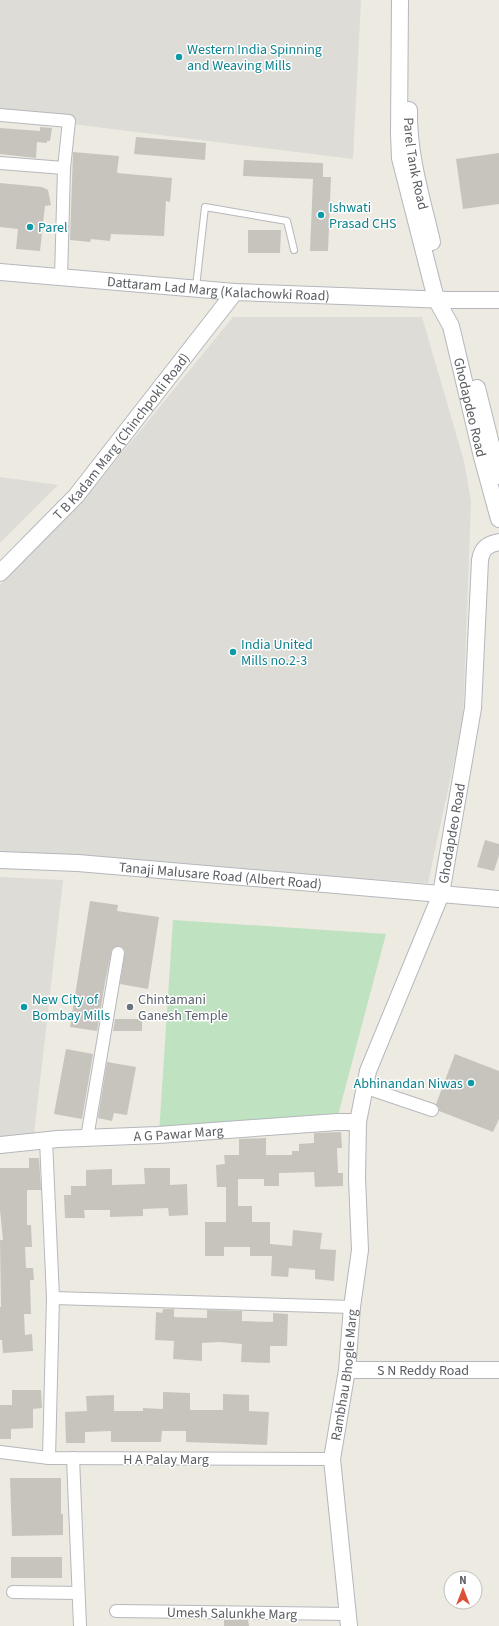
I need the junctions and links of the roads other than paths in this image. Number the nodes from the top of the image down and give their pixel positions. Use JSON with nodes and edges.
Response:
{"nodes":[{"id":1,"x":400,"y":0,"type":"edge"},
{"id":2,"x":411,"y":0,"type":"edge"},
{"id":3,"x":0,"y":115,"type":"edge"},
{"id":4,"x":0,"y":163,"type":"edge"},
{"id":5,"x":64,"y":168,"type":"junction"},
{"id":6,"x":294,"y":250,"type":"dead end"},
{"id":7,"x":0,"y":272,"type":"edge"},
{"id":8,"x":60,"y":278,"type":"junction"},
{"id":9,"x":195,"y":289,"type":"junction"},
{"id":10,"x":235,"y":292,"type":"junction"},
{"id":11,"x":442,"y":299,"type":"junction"},
{"id":12,"x":499,"y":300,"type":"edge"},
{"id":13,"x":497,"y":458,"type":"edge"},
{"id":14,"x":499,"y":476,"type":"edge"},
{"id":15,"x":499,"y":519,"type":"edge"},
{"id":16,"x":499,"y":542,"type":"edge"},
{"id":17,"x":0,"y":573,"type":"edge"},
{"id":18,"x":0,"y":860,"type":"edge"},
{"id":19,"x":441,"y":894,"type":"junction"},
{"id":20,"x":499,"y":899,"type":"edge"},
{"id":21,"x":118,"y":953,"type":"dead end"},
{"id":22,"x":364,"y":1087,"type":"junction"},
{"id":23,"x":432,"y":1110,"type":"dead end"},
{"id":24,"x":358,"y":1122,"type":"junction"},
{"id":25,"x":87,"y":1138,"type":"junction"},
{"id":26,"x":46,"y":1140,"type":"junction"},
{"id":27,"x":0,"y":1145,"type":"edge"},
{"id":28,"x":53,"y":1298,"type":"junction"},
{"id":29,"x":352,"y":1307,"type":"junction"},
{"id":30,"x":347,"y":1370,"type":"junction"},
{"id":31,"x":499,"y":1370,"type":"edge"},
{"id":32,"x":0,"y":1452,"type":"edge"},
{"id":33,"x":49,"y":1458,"type":"junction"},
{"id":34,"x":73,"y":1458,"type":"junction"},
{"id":35,"x":332,"y":1459,"type":"junction"},
{"id":36,"x":13,"y":1592,"type":"dead end"},
{"id":37,"x":78,"y":1593,"type":"junction"},
{"id":38,"x":116,"y":1611,"type":"dead end"},
{"id":39,"x":348,"y":1620,"type":"edge"},
{"id":40,"x":80,"y":1626,"type":"edge"}],
"edges":[{"from":1,"to":11,"type":"street"},
{"from":2,"to":11,"type":"street","name":"Parel Tank Road"},
{"from":3,"to":5,"type":"street"},
{"from":4,"to":5,"type":"street"},
{"from":5,"to":8,"type":"street"},
{"from":6,"to":9,"type":"lane"},
{"from":7,"to":8,"type":"street","name":"Dattaram Lad Marg (Kalachowki Road)"},
{"from":8,"to":9,"type":"street","name":"Dattaram Lad Marg (Kalachowki Road)"},
{"from":9,"to":10,"type":"street","name":"Dattaram Lad Marg (Kalachowki Road)"},
{"from":10,"to":11,"type":"street","name":"Dattaram Lad Marg (Kalachowki Road)"},
{"from":10,"to":17,"type":"street","name":"T B Kadam Marg (Chinchpokli Road)"},
{"from":11,"to":12,"type":"street","name":"Dattaram Lad Marg (Kalachowki Road)"},
{"from":11,"to":13,"type":"street","name":"Ghodapdeo Road"},
{"from":11,"to":15,"type":"street","name":"Ghodapdeo Road"},
{"from":13,"to":14,"type":"street","name":"Ghodapdeo Road"},
{"from":16,"to":19,"type":"street","name":"Ghodapdeo Road"},
{"from":18,"to":19,"type":"street","name":"Tanaji Malusare Road (Albert Road)"},
{"from":19,"to":20,"type":"street","name":"Tanaji Malusare Road (Albert Road)"},
{"from":19,"to":22,"type":"street","name":"Ghodapdeo Road"},
{"from":21,"to":25,"type":"street"},
{"from":22,"to":23,"type":"street"},
{"from":22,"to":24,"type":"street","name":"Ghodapdeo Road"},
{"from":24,"to":25,"type":"street","name":"A G Pawar Marg"},
{"from":24,"to":29,"type":"street","name":"Rambhau Bhogle Marg"},
{"from":25,"to":26,"type":"street","name":"A G Pawar Marg"},
{"from":26,"to":27,"type":"street","name":"A G Pawar Marg"},
{"from":26,"to":28,"type":"street"},
{"from":28,"to":29,"type":"street"},
{"from":28,"to":33,"type":"street"},
{"from":29,"to":30,"type":"street","name":"Rambhau Bhogle Marg"},
{"from":30,"to":31,"type":"street","name":"S N Reddy Road"},
{"from":30,"to":35,"type":"street","name":"Rambhau Bhogle Marg"},
{"from":32,"to":33,"type":"street","name":"H A Palay Marg"},
{"from":33,"to":34,"type":"street","name":"H A Palay Marg"},
{"from":34,"to":35,"type":"street","name":"H A Palay Marg"},
{"from":34,"to":37,"type":"street"},
{"from":35,"to":39,"type":"street","name":"Rambhau Bhogle Marg"},
{"from":36,"to":37,"type":"street"},
{"from":37,"to":40,"type":"street"},
{"from":38,"to":39,"type":"street","name":"Umesh Salunkhe Marg"}]}
